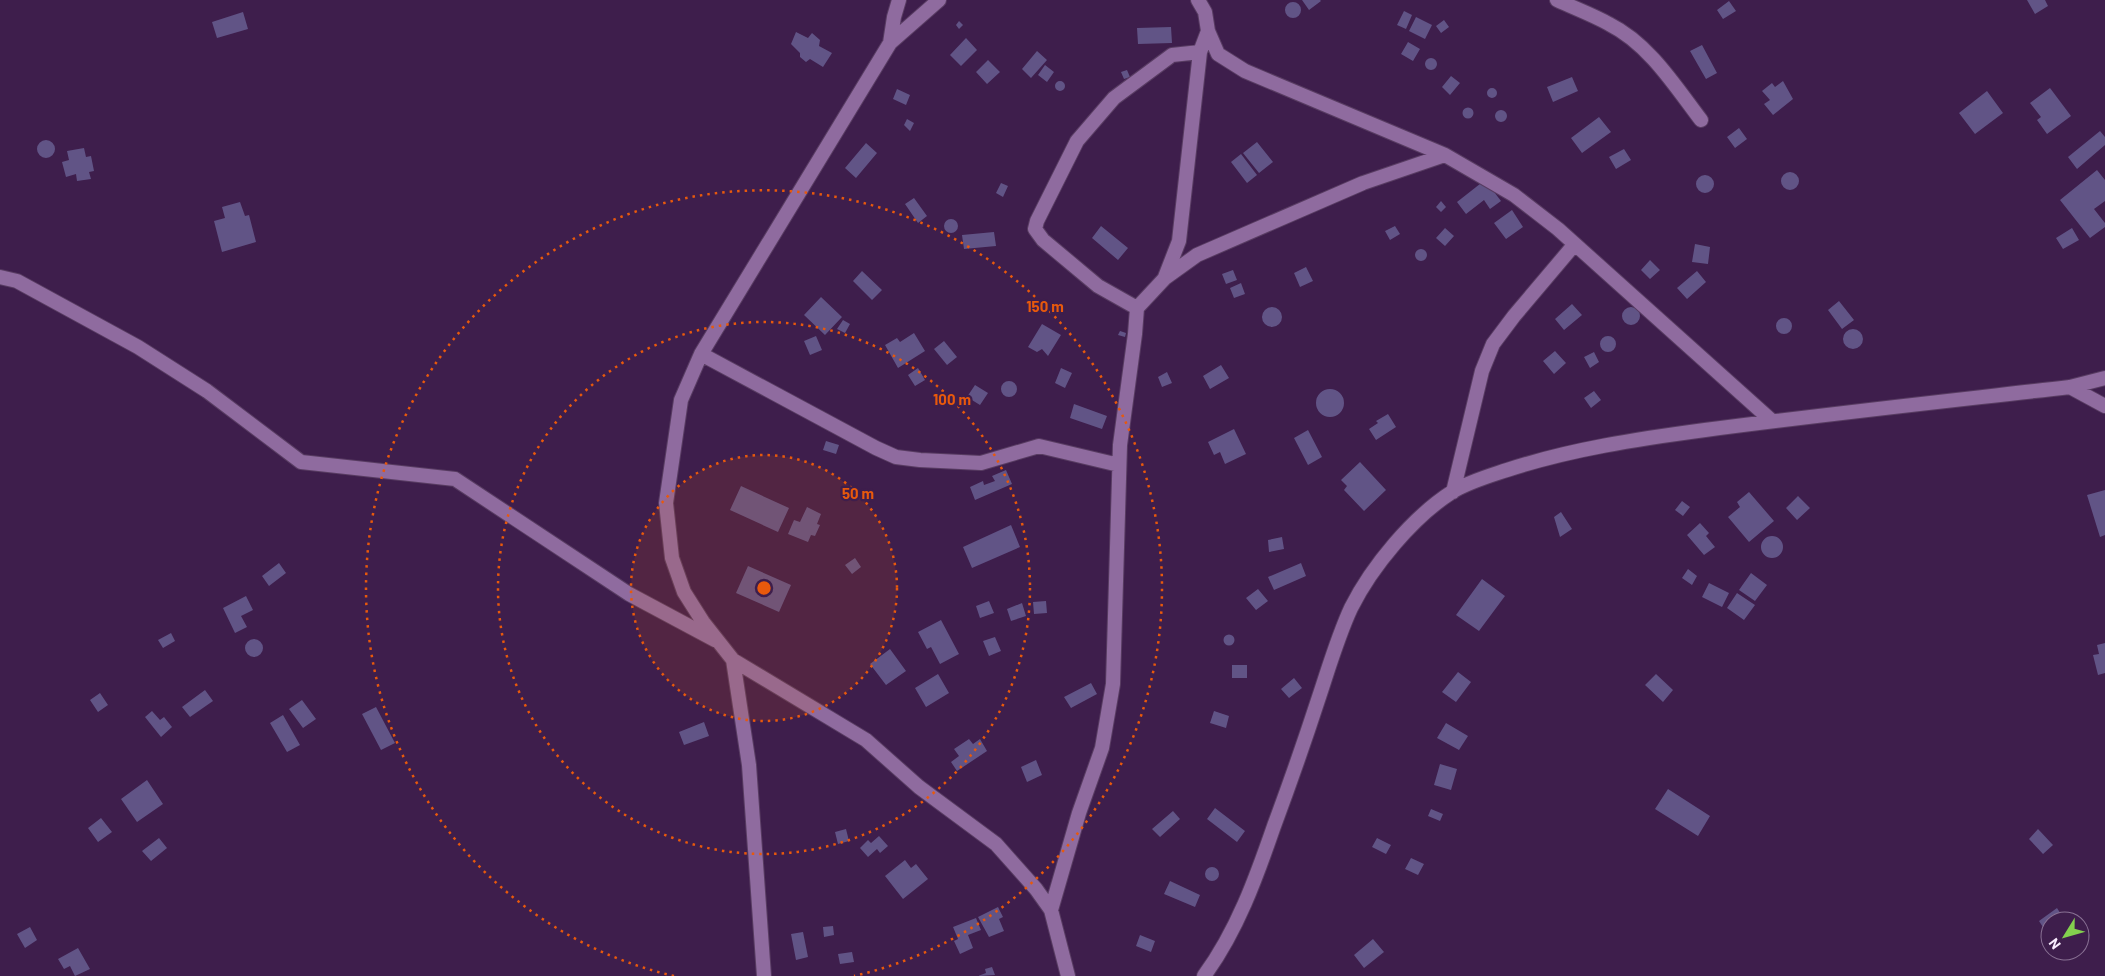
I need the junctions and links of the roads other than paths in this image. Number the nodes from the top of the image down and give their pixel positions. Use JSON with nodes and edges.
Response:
{"nodes":[{"id":1,"x":899,"y":0,"type":"edge"},
{"id":2,"x":939,"y":0,"type":"edge"},
{"id":3,"x":1198,"y":0,"type":"edge"},
{"id":4,"x":1557,"y":0,"type":"edge"},
{"id":5,"x":1208,"y":6,"type":"edge"},
{"id":6,"x":1208,"y":31,"type":"junction"},
{"id":7,"x":890,"y":42,"type":"junction"},
{"id":8,"x":1200,"y":52,"type":"junction"},
{"id":9,"x":1702,"y":120,"type":"dead end"},
{"id":10,"x":1445,"y":155,"type":"junction"},
{"id":11,"x":1574,"y":245,"type":"junction"},
{"id":12,"x":0,"y":278,"type":"edge"},
{"id":13,"x":1166,"y":278,"type":"junction"},
{"id":14,"x":1137,"y":308,"type":"junction"},
{"id":15,"x":701,"y":354,"type":"junction"},
{"id":16,"x":2105,"y":378,"type":"edge"},
{"id":17,"x":2070,"y":387,"type":"junction"},
{"id":18,"x":2105,"y":406,"type":"edge"},
{"id":19,"x":1772,"y":421,"type":"junction"},
{"id":20,"x":1119,"y":465,"type":"junction"},
{"id":21,"x":1453,"y":492,"type":"junction"},
{"id":22,"x":720,"y":643,"type":"junction"},
{"id":23,"x":733,"y":660,"type":"junction"},
{"id":24,"x":1051,"y":910,"type":"junction"},
{"id":25,"x":764,"y":976,"type":"edge"},
{"id":26,"x":1068,"y":976,"type":"edge"},
{"id":27,"x":1204,"y":976,"type":"edge"}],
"edges":[{"from":1,"to":7,"type":"street"},
{"from":2,"to":7,"type":"street"},
{"from":3,"to":5,"type":"street"},
{"from":4,"to":9,"type":"street"},
{"from":5,"to":6,"type":"street"},
{"from":6,"to":8,"type":"street"},
{"from":6,"to":10,"type":"street"},
{"from":7,"to":15,"type":"street"},
{"from":8,"to":13,"type":"street"},
{"from":8,"to":14,"type":"street"},
{"from":10,"to":11,"type":"street"},
{"from":10,"to":13,"type":"street"},
{"from":11,"to":19,"type":"street"},
{"from":11,"to":21,"type":"street"},
{"from":12,"to":22,"type":"street"},
{"from":13,"to":14,"type":"street"},
{"from":14,"to":20,"type":"street"},
{"from":15,"to":20,"type":"street"},
{"from":15,"to":22,"type":"street"},
{"from":16,"to":17,"type":"street"},
{"from":17,"to":18,"type":"street"},
{"from":17,"to":19,"type":"street"},
{"from":19,"to":21,"type":"street"},
{"from":20,"to":24,"type":"street"},
{"from":21,"to":27,"type":"street"},
{"from":22,"to":23,"type":"street"},
{"from":23,"to":24,"type":"street"},
{"from":23,"to":25,"type":"street"},
{"from":24,"to":26,"type":"street"}]}
